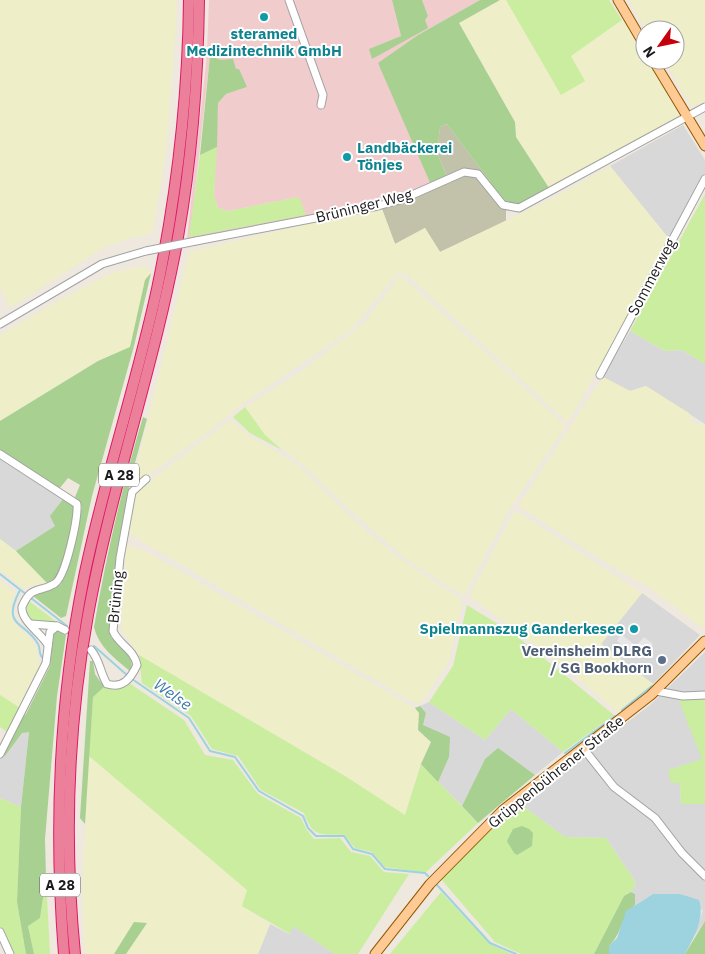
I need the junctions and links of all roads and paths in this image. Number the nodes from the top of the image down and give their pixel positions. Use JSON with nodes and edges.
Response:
{"nodes":[{"id":1,"x":189,"y":0,"type":"edge"},
{"id":2,"x":199,"y":0,"type":"edge"},
{"id":3,"x":289,"y":0,"type":"edge"},
{"id":4,"x":618,"y":0,"type":"edge"},
{"id":5,"x":635,"y":29,"type":"edge"},
{"id":6,"x":659,"y":70,"type":"edge"},
{"id":7,"x":321,"y":105,"type":"dead end"},
{"id":8,"x":705,"y":107,"type":"edge"},
{"id":9,"x":687,"y":117,"type":"junction"},
{"id":10,"x":705,"y":146,"type":"edge"},
{"id":11,"x":705,"y":179,"type":"edge"},
{"id":12,"x":0,"y":324,"type":"edge"},
{"id":13,"x":600,"y":375,"type":"dead end"},
{"id":14,"x":0,"y":454,"type":"edge"},
{"id":15,"x":146,"y":479,"type":"dead end"},
{"id":16,"x":31,"y":624,"type":"junction"},
{"id":17,"x":57,"y":626,"type":"junction"},
{"id":18,"x":65,"y":630,"type":"dead end"},
{"id":19,"x":705,"y":641,"type":"edge"},
{"id":20,"x":48,"y":645,"type":"junction"},
{"id":21,"x":92,"y":650,"type":"dead end"},
{"id":22,"x":656,"y":691,"type":"junction"},
{"id":23,"x":705,"y":695,"type":"edge"},
{"id":24,"x":584,"y":748,"type":"junction"},
{"id":25,"x":0,"y":754,"type":"edge"},
{"id":26,"x":705,"y":876,"type":"edge"},
{"id":27,"x":0,"y":932,"type":"edge"},
{"id":28,"x":10,"y":954,"type":"edge"},
{"id":29,"x":64,"y":954,"type":"edge"},
{"id":30,"x":75,"y":954,"type":"edge"},
{"id":31,"x":374,"y":954,"type":"edge"}],
"edges":[{"from":1,"to":29,"type":"highway","number":"A 28"},
{"from":2,"to":30,"type":"highway","number":"A 28"},
{"from":3,"to":7,"type":"street"},
{"from":4,"to":5,"type":"main road"},
{"from":6,"to":9,"type":"main road"},
{"from":8,"to":9,"type":"street","name":"Brüninger Weg"},
{"from":9,"to":10,"type":"main road"},
{"from":9,"to":12,"type":"street","name":"Brüninger Weg","bridge":true},
{"from":11,"to":13,"type":"street","name":"Sommerweg"},
{"from":14,"to":16,"type":"street"},
{"from":15,"to":21,"type":"street","name":"Brüning"},
{"from":16,"to":17,"type":"street"},
{"from":16,"to":20,"type":"street"},
{"from":17,"to":18,"type":"street"},
{"from":17,"to":20,"type":"street"},
{"from":19,"to":22,"type":"main road","name":"Grüppenbührener Straße"},
{"from":20,"to":25,"type":"street"},
{"from":22,"to":23,"type":"street"},
{"from":22,"to":24,"type":"main road","name":"Grüppenbührener Straße"},
{"from":24,"to":26,"type":"street"},
{"from":24,"to":31,"type":"main road","name":"Grüppenbührener Straße"},
{"from":27,"to":28,"type":"street"}]}
